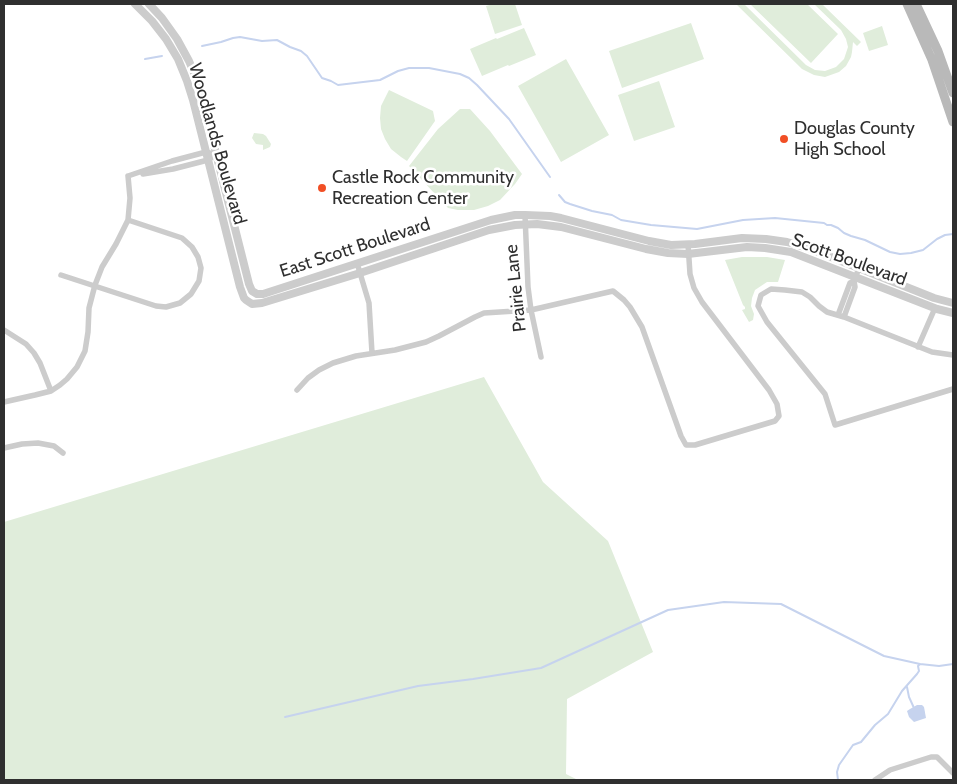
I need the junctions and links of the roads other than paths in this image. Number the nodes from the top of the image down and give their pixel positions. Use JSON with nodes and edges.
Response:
{"nodes":[{"id":1,"x":135,"y":4,"type":"edge"},
{"id":2,"x":148,"y":4,"type":"edge"},
{"id":3,"x":907,"y":4,"type":"edge"},
{"id":4,"x":916,"y":4,"type":"edge"},
{"id":5,"x":953,"y":93,"type":"edge"},
{"id":6,"x":953,"y":122,"type":"edge"},
{"id":7,"x":216,"y":155,"type":"junction"},
{"id":8,"x":207,"y":156,"type":"junction"},
{"id":9,"x":525,"y":215,"type":"junction"},
{"id":10,"x":128,"y":220,"type":"junction"},
{"id":11,"x":582,"y":223,"type":"joint"},
{"id":12,"x":526,"y":224,"type":"junction"},
{"id":13,"x":688,"y":244,"type":"junction"},
{"id":14,"x":688,"y":254,"type":"junction"},
{"id":15,"x":357,"y":263,"type":"junction"},
{"id":16,"x":859,"y":268,"type":"junction"},
{"id":17,"x":360,"y":273,"type":"junction"},
{"id":18,"x":61,"y":274,"type":"dead end"},
{"id":19,"x":855,"y":278,"type":"junction"},
{"id":20,"x":95,"y":285,"type":"junction"},
{"id":21,"x":254,"y":293,"type":"joint"},
{"id":22,"x":249,"y":302,"type":"joint"},
{"id":23,"x":953,"y":303,"type":"edge"},
{"id":24,"x":935,"y":308,"type":"junction"},
{"id":25,"x":531,"y":310,"type":"junction"},
{"id":26,"x":953,"y":313,"type":"edge"},
{"id":27,"x":841,"y":316,"type":"junction"},
{"id":28,"x":4,"y":330,"type":"edge"},
{"id":29,"x":918,"y":347,"type":"junction"},
{"id":30,"x":372,"y":353,"type":"junction"},
{"id":31,"x":953,"y":355,"type":"edge"},
{"id":32,"x":541,"y":357,"type":"dead end"},
{"id":33,"x":953,"y":389,"type":"edge"},
{"id":34,"x":297,"y":390,"type":"dead end"},
{"id":35,"x":51,"y":391,"type":"junction"},
{"id":36,"x":4,"y":402,"type":"edge"},
{"id":37,"x":4,"y":448,"type":"edge"},
{"id":38,"x":63,"y":453,"type":"dead end"},
{"id":39,"x":953,"y":773,"type":"edge"},
{"id":40,"x":875,"y":780,"type":"edge"}],
"edges":[{"from":1,"to":8,"type":"street","name":"Woodlands Boulevard"},
{"from":2,"to":7,"type":"street","name":"Woodlands Boulevard"},
{"from":3,"to":6,"type":"main road"},
{"from":4,"to":5,"type":"main road"},
{"from":7,"to":8,"type":"street"},
{"from":7,"to":21,"type":"street","name":"Woodlands Boulevard"},
{"from":8,"to":10,"type":"street"},
{"from":8,"to":22,"type":"street","name":"Woodlands Boulevard"},
{"from":9,"to":11,"type":"street","name":"East Scott Boulevard"},
{"from":9,"to":12,"type":"street","name":"Prairie Lane"},
{"from":9,"to":15,"type":"street","name":"East Scott Boulevard"},
{"from":10,"to":20,"type":"street"},
{"from":10,"to":20,"type":"street"},
{"from":11,"to":13,"type":"street","name":"Scott Boulevard"},
{"from":12,"to":14,"type":"street","name":"Scott Boulevard"},
{"from":12,"to":17,"type":"street","name":"East Scott Boulevard"},
{"from":12,"to":25,"type":"street","name":"Prairie Lane"},
{"from":13,"to":14,"type":"street"},
{"from":13,"to":16,"type":"street","name":"Scott Boulevard"},
{"from":14,"to":19,"type":"street","name":"Scott Boulevard"},
{"from":14,"to":25,"type":"street"},
{"from":15,"to":17,"type":"street"},
{"from":15,"to":21,"type":"street","name":"East Scott Boulevard"},
{"from":16,"to":19,"type":"street"},
{"from":16,"to":23,"type":"street","name":"Scott Boulevard"},
{"from":17,"to":22,"type":"street","name":"East Scott Boulevard"},
{"from":17,"to":30,"type":"street"},
{"from":18,"to":20,"type":"street"},
{"from":19,"to":24,"type":"street","name":"Scott Boulevard"},
{"from":19,"to":27,"type":"street"},
{"from":20,"to":35,"type":"street"},
{"from":24,"to":26,"type":"street","name":"Scott Boulevard"},
{"from":24,"to":29,"type":"street"},
{"from":25,"to":30,"type":"street"},
{"from":25,"to":32,"type":"street","name":"Prairie Lane"},
{"from":27,"to":29,"type":"street"},
{"from":27,"to":33,"type":"street"},
{"from":28,"to":35,"type":"street"},
{"from":29,"to":31,"type":"street"},
{"from":30,"to":34,"type":"street"},
{"from":35,"to":36,"type":"street"},
{"from":37,"to":38,"type":"street"},
{"from":39,"to":40,"type":"street"}]}
